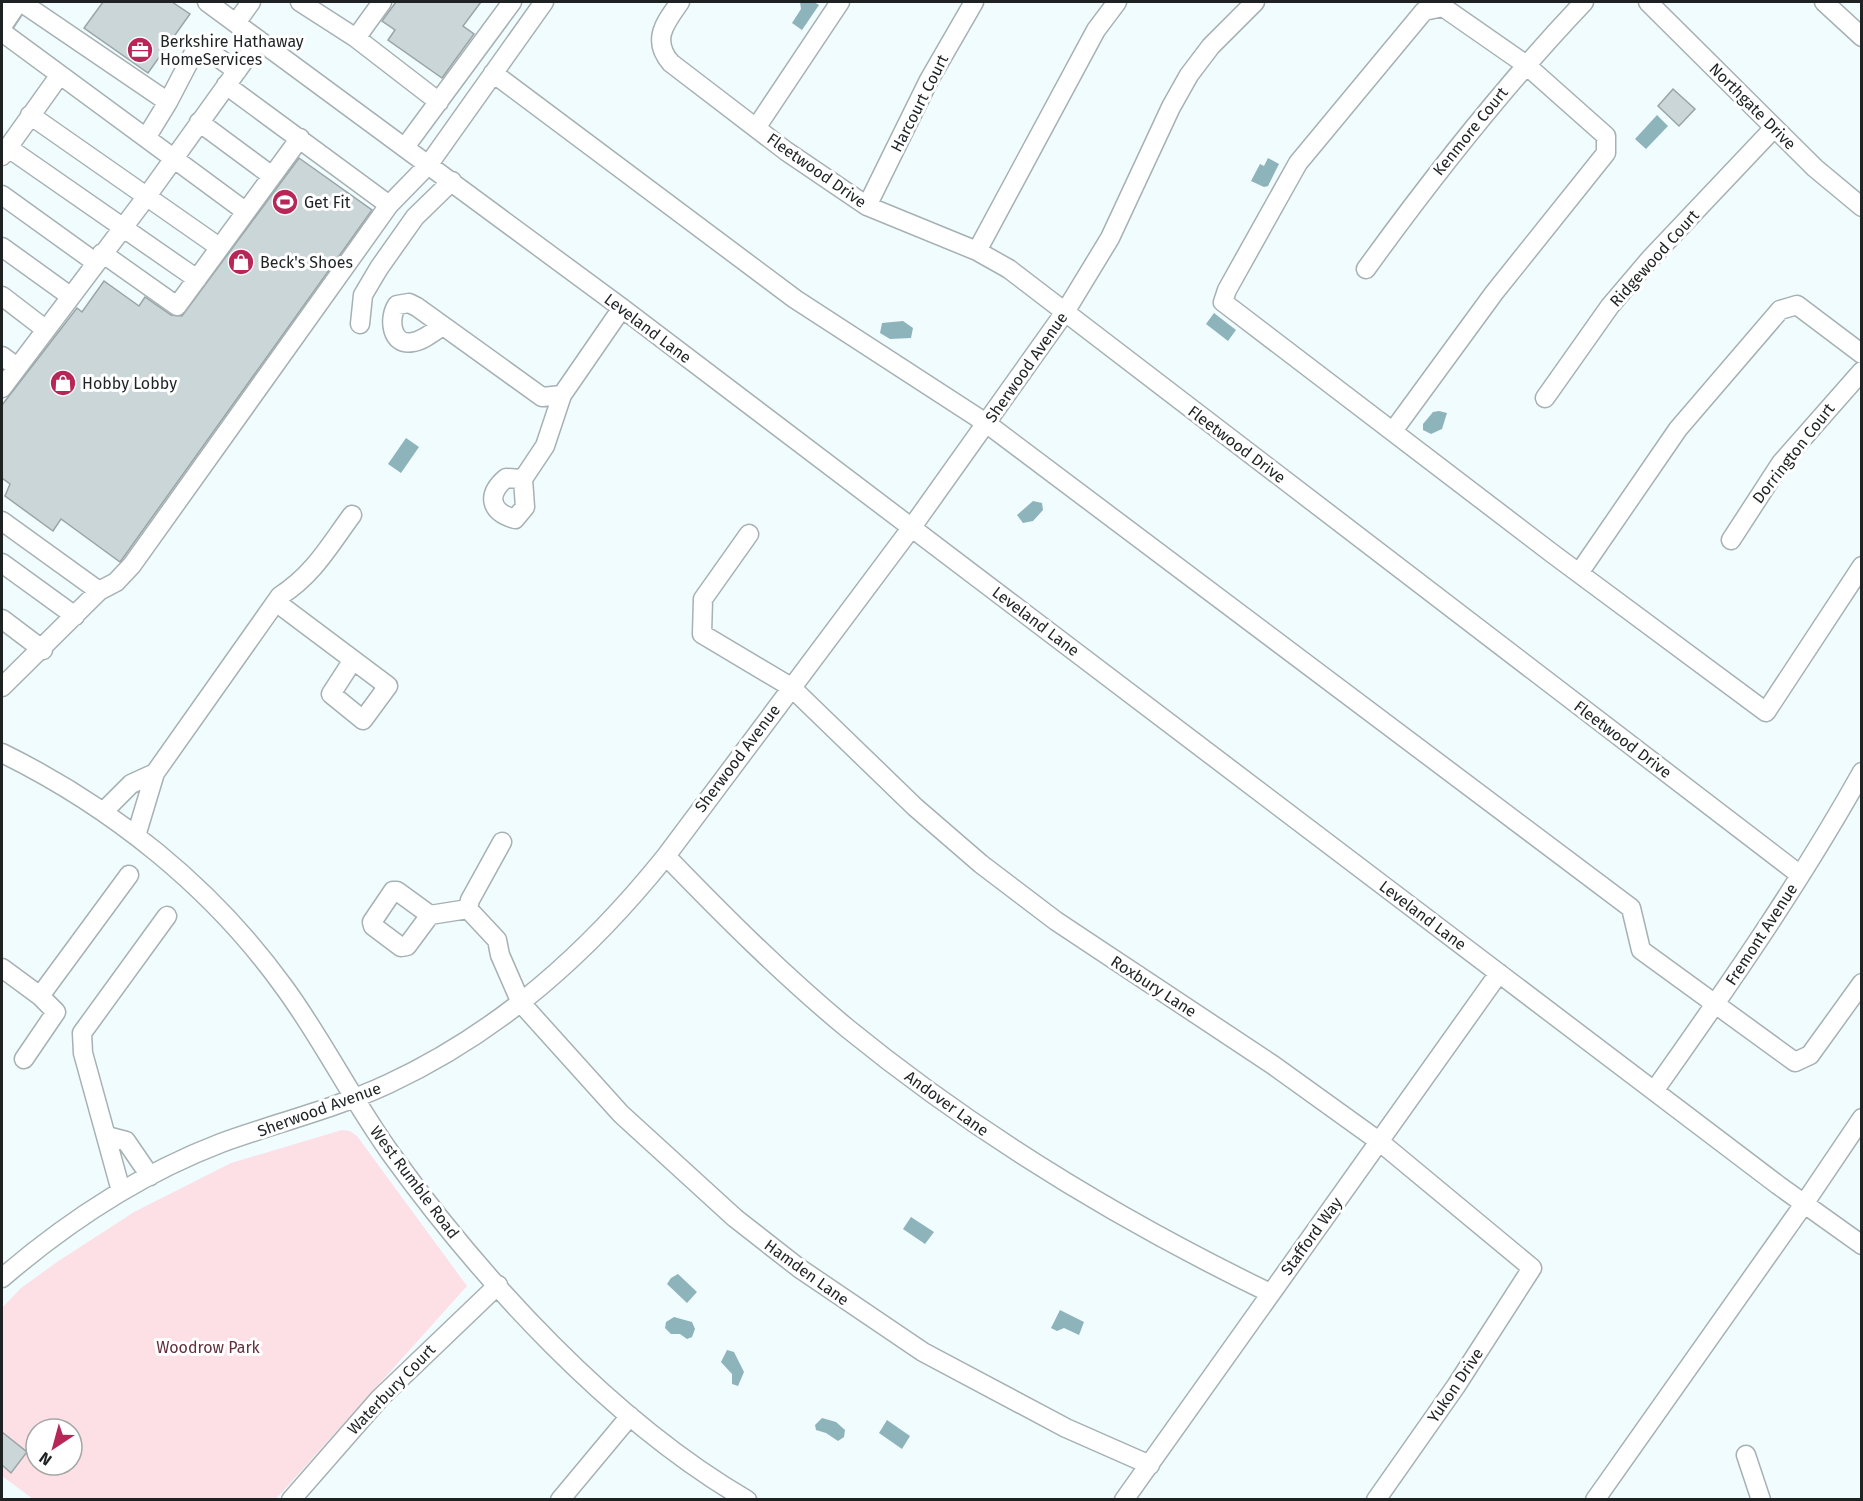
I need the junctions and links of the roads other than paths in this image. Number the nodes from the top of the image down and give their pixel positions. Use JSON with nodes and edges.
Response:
{"nodes":[{"id":1,"x":18,"y":2,"type":"edge"},
{"id":2,"x":207,"y":2,"type":"edge"},
{"id":3,"x":251,"y":2,"type":"edge"},
{"id":4,"x":300,"y":2,"type":"edge"},
{"id":5,"x":381,"y":2,"type":"edge"},
{"id":6,"x":512,"y":2,"type":"edge"},
{"id":7,"x":544,"y":2,"type":"edge"},
{"id":8,"x":680,"y":2,"type":"edge"},
{"id":9,"x":840,"y":2,"type":"edge"},
{"id":10,"x":974,"y":2,"type":"edge"},
{"id":11,"x":1117,"y":2,"type":"edge"},
{"id":12,"x":1255,"y":2,"type":"edge"},
{"id":13,"x":1584,"y":2,"type":"edge"},
{"id":14,"x":1648,"y":2,"type":"edge"},
{"id":15,"x":1824,"y":2,"type":"edge"},
{"id":16,"x":2,"y":22,"type":"edge"},
{"id":17,"x":236,"y":23,"type":"junction"},
{"id":18,"x":2,"y":32,"type":"edge"},
{"id":19,"x":1862,"y":37,"type":"edge"},
{"id":20,"x":356,"y":38,"type":"junction"},
{"id":21,"x":259,"y":40,"type":"junction"},
{"id":22,"x":1525,"y":64,"type":"junction"},
{"id":23,"x":493,"y":73,"type":"junction"},
{"id":24,"x":59,"y":76,"type":"junction"},
{"id":25,"x":232,"y":78,"type":"junction"},
{"id":26,"x":168,"y":102,"type":"junction"},
{"id":27,"x":439,"y":102,"type":"junction"},
{"id":28,"x":30,"y":115,"type":"junction"},
{"id":29,"x":199,"y":122,"type":"junction"},
{"id":30,"x":756,"y":128,"type":"junction"},
{"id":31,"x":1774,"y":128,"type":"junction"},
{"id":32,"x":146,"y":138,"type":"junction"},
{"id":33,"x":300,"y":138,"type":"junction"},
{"id":34,"x":405,"y":147,"type":"junction"},
{"id":35,"x":4,"y":152,"type":"edge"},
{"id":36,"x":173,"y":159,"type":"junction"},
{"id":37,"x":429,"y":164,"type":"junction"},
{"id":38,"x":272,"y":176,"type":"junction"},
{"id":39,"x":452,"y":181,"type":"junction"},
{"id":40,"x":2,"y":195,"type":"edge"},
{"id":41,"x":147,"y":196,"type":"junction"},
{"id":42,"x":389,"y":205,"type":"junction"},
{"id":43,"x":867,"y":206,"type":"junction"},
{"id":44,"x":1862,"y":207,"type":"edge"},
{"id":45,"x":245,"y":211,"type":"junction"},
{"id":46,"x":123,"y":228,"type":"junction"},
{"id":47,"x":2,"y":247,"type":"edge"},
{"id":48,"x":219,"y":247,"type":"junction"},
{"id":49,"x":977,"y":251,"type":"junction"},
{"id":50,"x":98,"y":257,"type":"junction"},
{"id":51,"x":1366,"y":268,"type":"dead end"},
{"id":52,"x":197,"y":279,"type":"junction"},
{"id":53,"x":2,"y":296,"type":"edge"},
{"id":54,"x":70,"y":296,"type":"junction"},
{"id":55,"x":622,"y":308,"type":"junction"},
{"id":56,"x":1065,"y":312,"type":"junction"},
{"id":57,"x":360,"y":324,"type":"dead end"},
{"id":58,"x":443,"y":326,"type":"dead end"},
{"id":59,"x":45,"y":329,"type":"junction"},
{"id":60,"x":1862,"y":354,"type":"edge"},
{"id":61,"x":2,"y":356,"type":"edge"},
{"id":62,"x":17,"y":367,"type":"junction"},
{"id":63,"x":1862,"y":371,"type":"edge"},
{"id":64,"x":2,"y":388,"type":"edge"},
{"id":65,"x":562,"y":395,"type":"junction"},
{"id":66,"x":1545,"y":398,"type":"dead end"},
{"id":67,"x":986,"y":423,"type":"junction"},
{"id":68,"x":1393,"y":431,"type":"junction"},
{"id":69,"x":523,"y":479,"type":"dead end"},
{"id":70,"x":351,"y":515,"type":"dead end"},
{"id":71,"x":2,"y":521,"type":"edge"},
{"id":72,"x":912,"y":527,"type":"junction"},
{"id":73,"x":748,"y":534,"type":"dead end"},
{"id":74,"x":1731,"y":540,"type":"dead end"},
{"id":75,"x":2,"y":563,"type":"edge"},
{"id":76,"x":1862,"y":566,"type":"edge"},
{"id":77,"x":1579,"y":573,"type":"junction"},
{"id":78,"x":99,"y":591,"type":"junction"},
{"id":79,"x":276,"y":602,"type":"junction"},
{"id":80,"x":75,"y":616,"type":"junction"},
{"id":81,"x":2,"y":619,"type":"edge"},
{"id":82,"x":43,"y":650,"type":"junction"},
{"id":83,"x":353,"y":660,"type":"dead end"},
{"id":84,"x":5,"y":678,"type":"edge"},
{"id":85,"x":791,"y":687,"type":"junction"},
{"id":86,"x":2,"y":753,"type":"edge"},
{"id":87,"x":1862,"y":772,"type":"edge"},
{"id":88,"x":155,"y":773,"type":"junction"},
{"id":89,"x":103,"y":812,"type":"junction"},
{"id":90,"x":136,"y":836,"type":"junction"},
{"id":91,"x":502,"y":842,"type":"dead end"},
{"id":92,"x":666,"y":856,"type":"junction"},
{"id":93,"x":1799,"y":874,"type":"junction"},
{"id":94,"x":129,"y":875,"type":"dead end"},
{"id":95,"x":468,"y":909,"type":"junction"},
{"id":96,"x":430,"y":915,"type":"dead end"},
{"id":97,"x":167,"y":916,"type":"dead end"},
{"id":98,"x":2,"y":968,"type":"edge"},
{"id":99,"x":1499,"y":973,"type":"junction"},
{"id":100,"x":1862,"y":983,"type":"edge"},
{"id":101,"x":40,"y":996,"type":"junction"},
{"id":102,"x":521,"y":1004,"type":"junction"},
{"id":103,"x":1716,"y":1004,"type":"junction"},
{"id":104,"x":56,"y":1012,"type":"junction"},
{"id":105,"x":82,"y":1033,"type":"junction"},
{"id":106,"x":24,"y":1059,"type":"dead end"},
{"id":107,"x":1654,"y":1091,"type":"junction"},
{"id":108,"x":353,"y":1099,"type":"junction"},
{"id":109,"x":1862,"y":1118,"type":"edge"},
{"id":110,"x":107,"y":1136,"type":"junction"},
{"id":111,"x":1380,"y":1142,"type":"junction"},
{"id":112,"x":150,"y":1176,"type":"junction"},
{"id":113,"x":121,"y":1191,"type":"junction"},
{"id":114,"x":1804,"y":1204,"type":"junction"},
{"id":115,"x":1862,"y":1245,"type":"edge"},
{"id":116,"x":1532,"y":1268,"type":"joint"},
{"id":117,"x":2,"y":1278,"type":"edge"},
{"id":118,"x":498,"y":1285,"type":"junction"},
{"id":119,"x":1270,"y":1293,"type":"junction"},
{"id":120,"x":630,"y":1416,"type":"junction"},
{"id":121,"x":1746,"y":1455,"type":"dead end"},
{"id":122,"x":1150,"y":1465,"type":"junction"},
{"id":123,"x":291,"y":1500,"type":"edge"},
{"id":124,"x":560,"y":1500,"type":"edge"},
{"id":125,"x":747,"y":1500,"type":"edge"},
{"id":126,"x":1124,"y":1500,"type":"edge"},
{"id":127,"x":1376,"y":1500,"type":"edge"},
{"id":128,"x":1595,"y":1500,"type":"edge"},
{"id":129,"x":1761,"y":1500,"type":"edge"}],
"edges":[{"from":1,"to":16,"type":"main road"},
{"from":1,"to":26,"type":"street"},
{"from":2,"to":17,"type":"street","name":"Leveland Lane"},
{"from":3,"to":17,"type":"street"},
{"from":4,"to":20,"type":"street"},
{"from":5,"to":20,"type":"street"},
{"from":6,"to":27,"type":"street"},
{"from":7,"to":23,"type":"street"},
{"from":8,"to":30,"type":"street","name":"Fleetwood Drive"},
{"from":9,"to":30,"type":"street"},
{"from":10,"to":43,"type":"street","name":"Harcourt Court"},
{"from":11,"to":49,"type":"street"},
{"from":12,"to":56,"type":"street","name":"Sherwood Avenue"},
{"from":13,"to":22,"type":"street","name":"Kenmore Court"},
{"from":14,"to":31,"type":"street","name":"Northgate Drive"},
{"from":15,"to":19,"type":"street"},
{"from":17,"to":21,"type":"street","name":"Leveland Lane"},
{"from":18,"to":24,"type":"street"},
{"from":20,"to":27,"type":"street"},
{"from":21,"to":25,"type":"street"},
{"from":21,"to":34,"type":"street","name":"Leveland Lane"},
{"from":22,"to":51,"type":"street","name":"Kenmore Court"},
{"from":22,"to":68,"type":"street"},
{"from":22,"to":68,"type":"street"},
{"from":23,"to":37,"type":"street"},
{"from":23,"to":67,"type":"street"},
{"from":24,"to":28,"type":"street"},
{"from":24,"to":32,"type":"street"},
{"from":25,"to":26,"type":"street"},
{"from":25,"to":29,"type":"street"},
{"from":25,"to":33,"type":"street"},
{"from":26,"to":32,"type":"street"},
{"from":27,"to":34,"type":"street"},
{"from":28,"to":35,"type":"street"},
{"from":28,"to":41,"type":"street"},
{"from":29,"to":36,"type":"street"},
{"from":29,"to":38,"type":"street"},
{"from":30,"to":43,"type":"street","name":"Fleetwood Drive"},
{"from":31,"to":44,"type":"street","name":"Northgate Drive"},
{"from":31,"to":66,"type":"street","name":"Ridgewood Court"},
{"from":32,"to":36,"type":"street"},
{"from":33,"to":38,"type":"street"},
{"from":33,"to":42,"type":"street"},
{"from":34,"to":37,"type":"street","name":"Leveland Lane"},
{"from":35,"to":46,"type":"street"},
{"from":36,"to":41,"type":"street"},
{"from":36,"to":45,"type":"street"},
{"from":37,"to":39,"type":"street","name":"Leveland Lane"},
{"from":37,"to":42,"type":"street"},
{"from":38,"to":45,"type":"street"},
{"from":39,"to":55,"type":"street","name":"Leveland Lane"},
{"from":39,"to":57,"type":"street"},
{"from":40,"to":50,"type":"street"},
{"from":41,"to":46,"type":"street"},
{"from":41,"to":48,"type":"street"},
{"from":42,"to":78,"type":"street"},
{"from":43,"to":49,"type":"street","name":"Fleetwood Drive"},
{"from":45,"to":48,"type":"street"},
{"from":46,"to":50,"type":"street"},
{"from":46,"to":52,"type":"street"},
{"from":47,"to":54,"type":"street"},
{"from":48,"to":52,"type":"street"},
{"from":49,"to":56,"type":"street","name":"Fleetwood Drive"},
{"from":50,"to":52,"type":"street"},
{"from":50,"to":54,"type":"street"},
{"from":53,"to":59,"type":"street"},
{"from":54,"to":59,"type":"street"},
{"from":55,"to":65,"type":"street"},
{"from":55,"to":72,"type":"street","name":"Leveland Lane"},
{"from":56,"to":67,"type":"street","name":"Sherwood Avenue"},
{"from":56,"to":93,"type":"street","name":"Fleetwood Drive"},
{"from":58,"to":65,"type":"street"},
{"from":59,"to":62,"type":"street"},
{"from":60,"to":77,"type":"street"},
{"from":61,"to":62,"type":"street"},
{"from":62,"to":64,"type":"street"},
{"from":63,"to":74,"type":"street","name":"Dorrington Court"},
{"from":65,"to":69,"type":"street"},
{"from":67,"to":72,"type":"street","name":"Sherwood Avenue"},
{"from":67,"to":103,"type":"street"},
{"from":68,"to":77,"type":"street"},
{"from":70,"to":79,"type":"street"},
{"from":71,"to":78,"type":"street"},
{"from":72,"to":85,"type":"street","name":"Sherwood Avenue"},
{"from":72,"to":99,"type":"street","name":"Leveland Lane"},
{"from":73,"to":85,"type":"street","name":"Roxbury Lane"},
{"from":75,"to":80,"type":"street"},
{"from":76,"to":77,"type":"street"},
{"from":78,"to":80,"type":"street"},
{"from":79,"to":83,"type":"street"},
{"from":79,"to":88,"type":"street"},
{"from":80,"to":82,"type":"street"},
{"from":81,"to":82,"type":"street"},
{"from":82,"to":84,"type":"street"},
{"from":85,"to":92,"type":"street","name":"Sherwood Avenue"},
{"from":85,"to":111,"type":"street","name":"Roxbury Lane"},
{"from":86,"to":89,"type":"street","name":"West Rumble Road"},
{"from":87,"to":93,"type":"street","name":"Fremont Avenue"},
{"from":88,"to":89,"type":"street"},
{"from":88,"to":90,"type":"street"},
{"from":89,"to":90,"type":"street","name":"West Rumble Road"},
{"from":90,"to":108,"type":"street","name":"West Rumble Road"},
{"from":91,"to":95,"type":"street"},
{"from":92,"to":102,"type":"street","name":"Sherwood Avenue"},
{"from":92,"to":119,"type":"street","name":"Andover Lane"},
{"from":93,"to":103,"type":"street","name":"Fremont Avenue"},
{"from":94,"to":101,"type":"street"},
{"from":95,"to":96,"type":"street"},
{"from":95,"to":102,"type":"street","name":"Hamden Lane"},
{"from":97,"to":105,"type":"street"},
{"from":98,"to":101,"type":"street"},
{"from":99,"to":107,"type":"street","name":"Leveland Lane"},
{"from":99,"to":111,"type":"street","name":"Stafford Way"},
{"from":100,"to":103,"type":"street"},
{"from":101,"to":104,"type":"street"},
{"from":102,"to":108,"type":"street","name":"Sherwood Avenue"},
{"from":102,"to":122,"type":"street","name":"Hamden Lane"},
{"from":103,"to":107,"type":"street","name":"Fremont Avenue"},
{"from":104,"to":105,"type":"street"},
{"from":104,"to":106,"type":"street"},
{"from":105,"to":110,"type":"street"},
{"from":107,"to":114,"type":"street","name":"Leveland Lane"},
{"from":108,"to":112,"type":"street","name":"Sherwood Avenue"},
{"from":108,"to":118,"type":"street","name":"West Rumble Road"},
{"from":109,"to":114,"type":"street"},
{"from":110,"to":112,"type":"street"},
{"from":110,"to":113,"type":"street"},
{"from":111,"to":116,"type":"street","name":"Roxbury Lane"},
{"from":111,"to":119,"type":"street","name":"Stafford Way"},
{"from":112,"to":113,"type":"street","name":"Sherwood Avenue"},
{"from":113,"to":117,"type":"street","name":"Sherwood Avenue"},
{"from":114,"to":115,"type":"street","name":"Leveland Lane"},
{"from":114,"to":128,"type":"street"},
{"from":116,"to":127,"type":"street","name":"Yukon Drive"},
{"from":118,"to":120,"type":"street","name":"West Rumble Road"},
{"from":118,"to":123,"type":"street","name":"Waterbury Court"},
{"from":119,"to":122,"type":"street","name":"Stafford Way"},
{"from":120,"to":124,"type":"street"},
{"from":120,"to":125,"type":"street","name":"West Rumble Road"},
{"from":121,"to":129,"type":"street"},
{"from":122,"to":126,"type":"street","name":"Stafford Way"}]}
